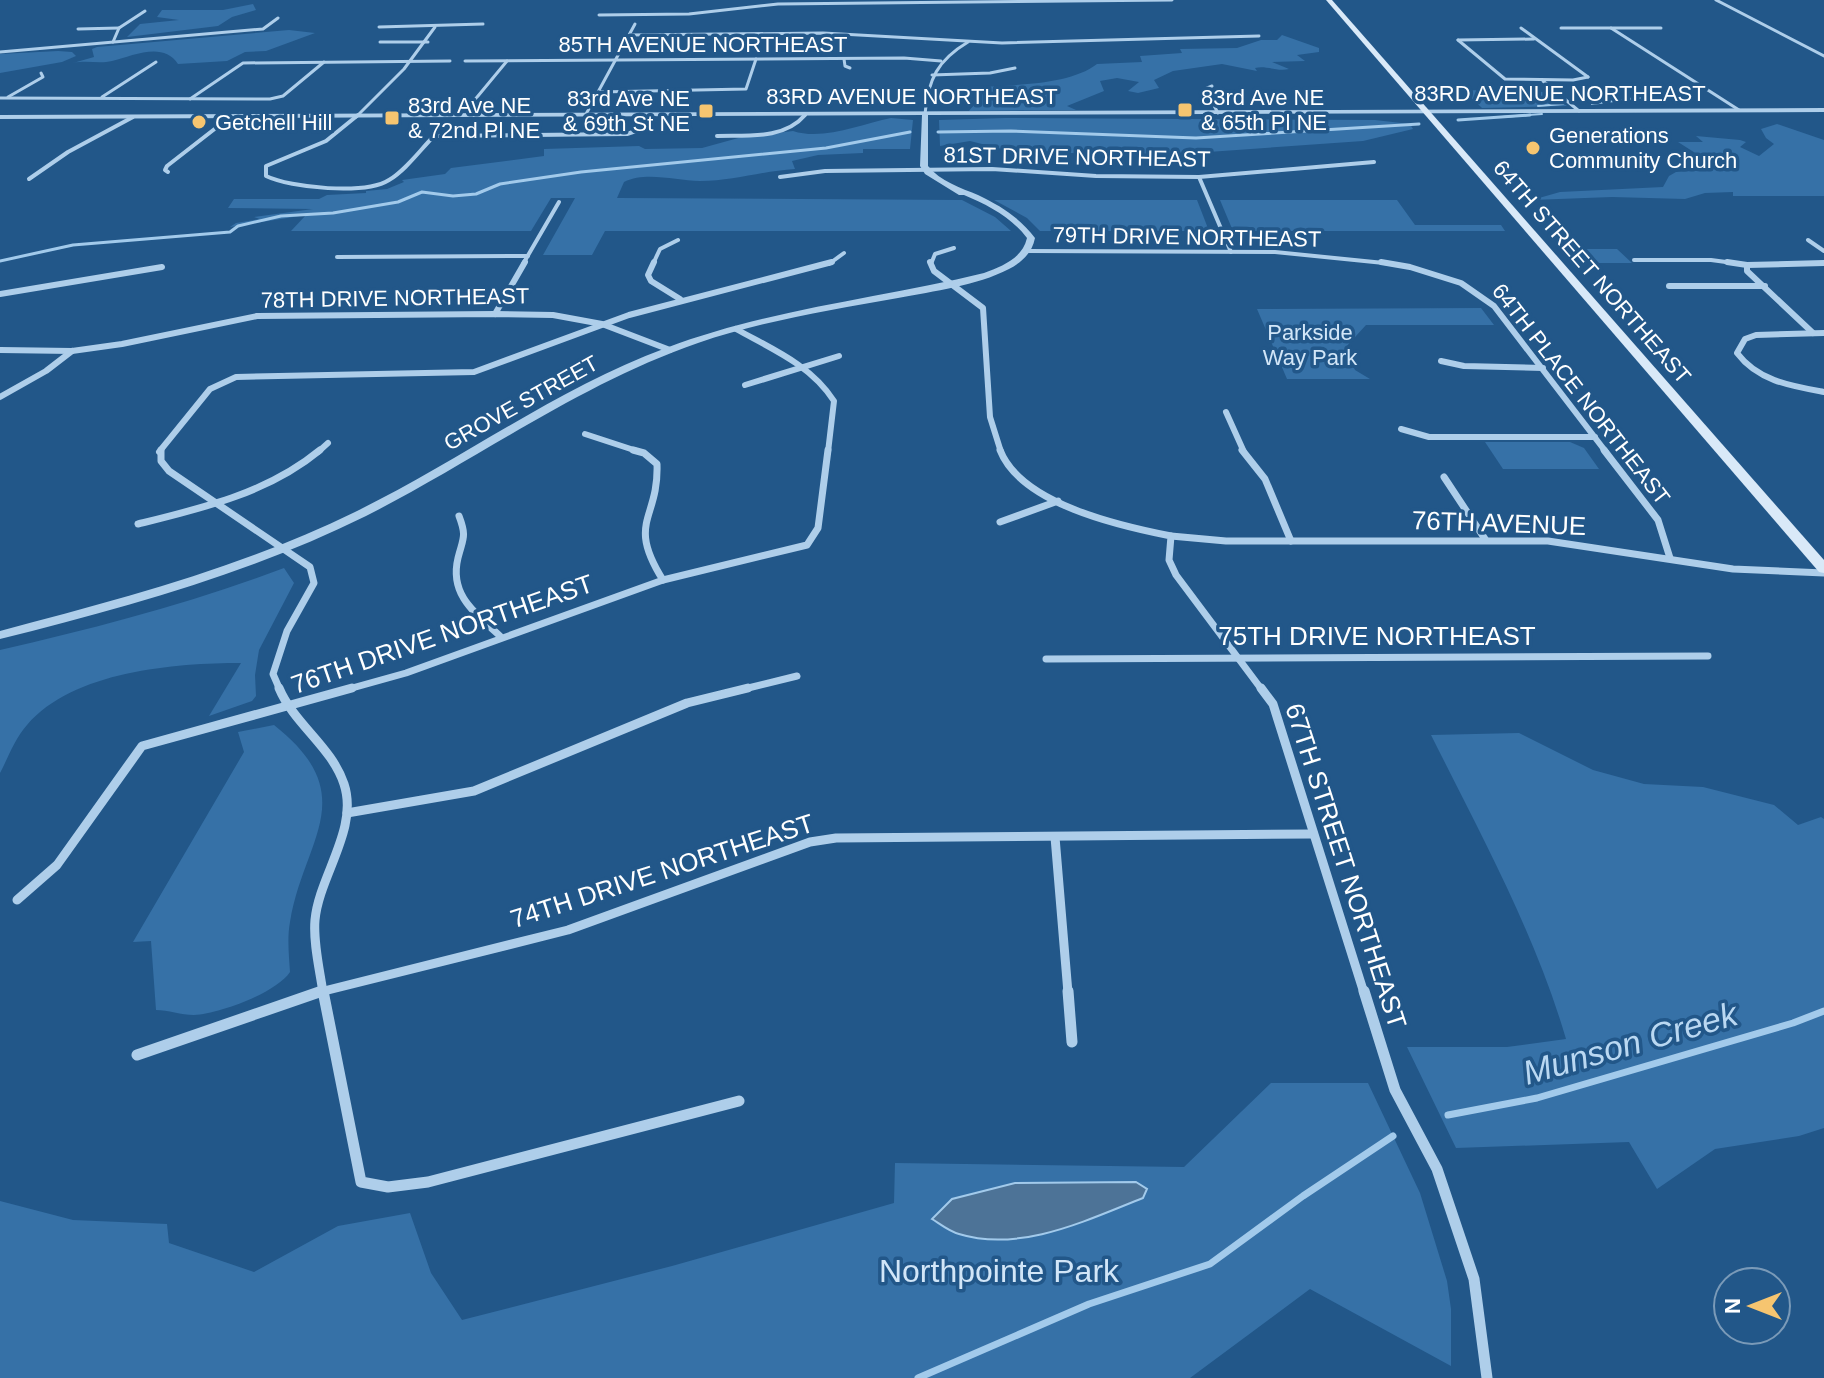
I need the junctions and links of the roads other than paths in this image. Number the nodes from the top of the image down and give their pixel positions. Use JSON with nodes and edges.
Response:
{"nodes":[{"id":1,"x":751,"y":0,"type":"edge"},
{"id":2,"x":1172,"y":0,"type":"edge"},
{"id":3,"x":1329,"y":0,"type":"edge"},
{"id":4,"x":1716,"y":0,"type":"edge"},
{"id":5,"x":873,"y":1,"type":"edge"},
{"id":6,"x":808,"y":2,"type":"edge"},
{"id":7,"x":761,"y":5,"type":"junction"},
{"id":8,"x":145,"y":11,"type":"dead end"},
{"id":9,"x":599,"y":15,"type":"dead end"},
{"id":10,"x":278,"y":18,"type":"dead end"},
{"id":11,"x":483,"y":24,"type":"dead end"},
{"id":12,"x":635,"y":24,"type":"dead end"},
{"id":13,"x":379,"y":27,"type":"dead end"},
{"id":14,"x":435,"y":27,"type":"junction"},
{"id":15,"x":119,"y":28,"type":"junction"},
{"id":16,"x":1521,"y":28,"type":"dead end"},
{"id":17,"x":1561,"y":28,"type":"dead end"},
{"id":18,"x":1611,"y":28,"type":"junction"},
{"id":19,"x":1661,"y":28,"type":"dead end"},
{"id":20,"x":78,"y":29,"type":"dead end"},
{"id":21,"x":629,"y":35,"type":"junction"},
{"id":22,"x":1259,"y":36,"type":"dead end"},
{"id":23,"x":1534,"y":39,"type":"junction"},
{"id":24,"x":1088,"y":40,"type":"junction"},
{"id":25,"x":113,"y":42,"type":"junction"},
{"id":26,"x":380,"y":42,"type":"dead end"},
{"id":27,"x":428,"y":42,"type":"junction"},
{"id":28,"x":968,"y":42,"type":"junction"},
{"id":29,"x":1092,"y":48,"type":"dead end"},
{"id":30,"x":0,"y":52,"type":"edge"},
{"id":31,"x":1824,"y":56,"type":"edge"},
{"id":32,"x":756,"y":59,"type":"junction"},
{"id":33,"x":844,"y":59,"type":"junction"},
{"id":34,"x":411,"y":61,"type":"junction"},
{"id":35,"x":450,"y":61,"type":"dead end"},
{"id":36,"x":465,"y":61,"type":"dead end"},
{"id":37,"x":507,"y":61,"type":"junction"},
{"id":38,"x":616,"y":61,"type":"junction"},
{"id":39,"x":941,"y":61,"type":"junction"},
{"id":40,"x":156,"y":62,"type":"dead end"},
{"id":41,"x":324,"y":62,"type":"junction"},
{"id":42,"x":850,"y":68,"type":"dead end"},
{"id":43,"x":1015,"y":68,"type":"dead end"},
{"id":44,"x":41,"y":73,"type":"dead end"},
{"id":45,"x":932,"y":75,"type":"junction"},
{"id":46,"x":1543,"y":80,"type":"junction"},
{"id":47,"x":1212,"y":86,"type":"dead end"},
{"id":48,"x":599,"y":92,"type":"junction"},
{"id":49,"x":101,"y":98,"type":"junction"},
{"id":50,"x":2,"y":99,"type":"edge"},
{"id":51,"x":189,"y":99,"type":"junction"},
{"id":52,"x":473,"y":102,"type":"dead end"},
{"id":53,"x":1739,"y":110,"type":"junction"},
{"id":54,"x":1824,"y":110,"type":"edge"},
{"id":55,"x":1579,"y":111,"type":"junction"},
{"id":56,"x":1427,"y":112,"type":"junction"},
{"id":57,"x":1218,"y":113,"type":"junction"},
{"id":58,"x":925,"y":114,"type":"junction"},
{"id":59,"x":805,"y":115,"type":"junction"},
{"id":60,"x":585,"y":116,"type":"junction"},
{"id":61,"x":647,"y":116,"type":"junction"},
{"id":62,"x":0,"y":117,"type":"edge"},
{"id":63,"x":133,"y":117,"type":"junction"},
{"id":64,"x":230,"y":117,"type":"junction"},
{"id":65,"x":353,"y":117,"type":"junction"},
{"id":66,"x":717,"y":136,"type":"dead end"},
{"id":67,"x":1374,"y":162,"type":"dead end"},
{"id":68,"x":168,"y":172,"type":"dead end"},
{"id":69,"x":928,"y":172,"type":"junction"},
{"id":70,"x":780,"y":177,"type":"dead end"},
{"id":71,"x":1199,"y":177,"type":"junction"},
{"id":72,"x":29,"y":179,"type":"dead end"},
{"id":73,"x":559,"y":202,"type":"dead end"},
{"id":74,"x":678,"y":240,"type":"dead end"},
{"id":75,"x":1808,"y":240,"type":"dead end"},
{"id":76,"x":954,"y":248,"type":"dead end"},
{"id":77,"x":1027,"y":251,"type":"junction"},
{"id":78,"x":1824,"y":251,"type":"edge"},
{"id":79,"x":1231,"y":252,"type":"junction"},
{"id":80,"x":844,"y":253,"type":"dead end"},
{"id":81,"x":528,"y":256,"type":"junction"},
{"id":82,"x":337,"y":257,"type":"dead end"},
{"id":83,"x":1634,"y":260,"type":"dead end"},
{"id":84,"x":1824,"y":263,"type":"edge"},
{"id":85,"x":1747,"y":265,"type":"junction"},
{"id":86,"x":162,"y":267,"type":"dead end"},
{"id":87,"x":1441,"y":273,"type":"joint"},
{"id":88,"x":952,"y":284,"type":"junction"},
{"id":89,"x":1669,"y":286,"type":"dead end"},
{"id":90,"x":1765,"y":286,"type":"junction"},
{"id":91,"x":0,"y":294,"type":"edge"},
{"id":92,"x":680,"y":299,"type":"junction"},
{"id":93,"x":495,"y":314,"type":"junction"},
{"id":94,"x":602,"y":324,"type":"junction"},
{"id":95,"x":736,"y":329,"type":"junction"},
{"id":96,"x":1813,"y":333,"type":"junction"},
{"id":97,"x":1824,"y":333,"type":"edge"},
{"id":98,"x":0,"y":350,"type":"edge"},
{"id":99,"x":670,"y":350,"type":"junction"},
{"id":100,"x":72,"y":351,"type":"junction"},
{"id":101,"x":839,"y":356,"type":"dead end"},
{"id":102,"x":1441,"y":361,"type":"dead end"},
{"id":103,"x":802,"y":367,"type":"junction"},
{"id":104,"x":1543,"y":368,"type":"junction"},
{"id":105,"x":745,"y":385,"type":"dead end"},
{"id":106,"x":1824,"y":392,"type":"edge"},
{"id":107,"x":0,"y":397,"type":"edge"},
{"id":108,"x":1226,"y":412,"type":"dead end"},
{"id":109,"x":1401,"y":429,"type":"dead end"},
{"id":110,"x":585,"y":434,"type":"dead end"},
{"id":111,"x":1595,"y":437,"type":"junction"},
{"id":112,"x":328,"y":443,"type":"dead end"},
{"id":113,"x":1444,"y":477,"type":"dead end"},
{"id":114,"x":1058,"y":501,"type":"junction"},
{"id":115,"x":220,"y":504,"type":"junction"},
{"id":116,"x":459,"y":516,"type":"dead end"},
{"id":117,"x":1000,"y":522,"type":"dead end"},
{"id":118,"x":138,"y":524,"type":"dead end"},
{"id":119,"x":1171,"y":536,"type":"junction"},
{"id":120,"x":1485,"y":539,"type":"junction"},
{"id":121,"x":1291,"y":541,"type":"junction"},
{"id":122,"x":286,"y":549,"type":"junction"},
{"id":123,"x":1670,"y":558,"type":"junction"},
{"id":124,"x":1824,"y":571,"type":"edge"},
{"id":125,"x":663,"y":580,"type":"junction"},
{"id":126,"x":0,"y":635,"type":"edge"},
{"id":127,"x":500,"y":636,"type":"junction"},
{"id":128,"x":1708,"y":656,"type":"dead end"},
{"id":129,"x":1046,"y":659,"type":"dead end"},
{"id":130,"x":1240,"y":659,"type":"junction"},
{"id":131,"x":797,"y":676,"type":"dead end"},
{"id":132,"x":287,"y":708,"type":"junction"},
{"id":133,"x":347,"y":813,"type":"junction"},
{"id":134,"x":1312,"y":834,"type":"junction"},
{"id":135,"x":1055,"y":837,"type":"junction"},
{"id":136,"x":17,"y":900,"type":"dead end"},
{"id":137,"x":323,"y":991,"type":"junction"},
{"id":138,"x":1072,"y":1042,"type":"dead end"},
{"id":139,"x":137,"y":1055,"type":"dead end"},
{"id":140,"x":739,"y":1101,"type":"dead end"},
{"id":141,"x":1487,"y":1378,"type":"edge"}],
"edges":[{"from":1,"to":7,"type":"street"},
{"from":2,"to":5,"type":"street"},
{"from":3,"to":56,"type":"main road","name":"64TH STREET NORTHEAST"},
{"from":4,"to":31,"type":"street"},
{"from":5,"to":6,"type":"street"},
{"from":6,"to":7,"type":"street"},
{"from":7,"to":9,"type":"street"},
{"from":8,"to":15,"type":"street"},
{"from":10,"to":25,"type":"street"},
{"from":11,"to":14,"type":"street"},
{"from":12,"to":21,"type":"street"},
{"from":13,"to":14,"type":"street"},
{"from":14,"to":27,"type":"street"},
{"from":15,"to":20,"type":"street"},
{"from":15,"to":25,"type":"street"},
{"from":16,"to":23,"type":"street"},
{"from":17,"to":18,"type":"street"},
{"from":18,"to":19,"type":"street"},
{"from":18,"to":53,"type":"street"},
{"from":21,"to":28,"type":"street"},
{"from":21,"to":38,"type":"street"},
{"from":22,"to":24,"type":"street"},
{"from":23,"to":46,"type":"street"},
{"from":23,"to":46,"type":"street"},
{"from":24,"to":28,"type":"street"},
{"from":24,"to":29,"type":"street"},
{"from":25,"to":30,"type":"street"},
{"from":26,"to":27,"type":"street"},
{"from":27,"to":34,"type":"street"},
{"from":28,"to":39,"type":"street"},
{"from":32,"to":33,"type":"street","name":"85TH AVENUE NORTHEAST"},
{"from":32,"to":38,"type":"street","name":"85TH AVENUE NORTHEAST"},
{"from":32,"to":48,"type":"street"},
{"from":33,"to":39,"type":"street","name":"85TH AVENUE NORTHEAST"},
{"from":33,"to":42,"type":"street"},
{"from":34,"to":35,"type":"street"},
{"from":34,"to":41,"type":"street"},
{"from":34,"to":65,"type":"street"},
{"from":36,"to":37,"type":"street","name":"85TH AVENUE NORTHEAST"},
{"from":37,"to":38,"type":"street","name":"85TH AVENUE NORTHEAST"},
{"from":37,"to":52,"type":"street"},
{"from":38,"to":48,"type":"street"},
{"from":39,"to":45,"type":"street"},
{"from":40,"to":49,"type":"street"},
{"from":41,"to":51,"type":"street"},
{"from":41,"to":51,"type":"street"},
{"from":43,"to":45,"type":"street"},
{"from":44,"to":50,"type":"street"},
{"from":45,"to":58,"type":"street"},
{"from":46,"to":55,"type":"street"},
{"from":47,"to":57,"type":"street"},
{"from":48,"to":60,"type":"street"},
{"from":49,"to":50,"type":"street"},
{"from":49,"to":51,"type":"street"},
{"from":53,"to":54,"type":"street","name":"83RD AVENUE NORTHEAST"},
{"from":53,"to":55,"type":"street","name":"83RD AVENUE NORTHEAST"},
{"from":55,"to":56,"type":"street","name":"83RD AVENUE NORTHEAST"},
{"from":56,"to":57,"type":"street","name":"83RD AVENUE NORTHEAST"},
{"from":56,"to":124,"type":"main road","name":"64TH STREET NORTHEAST"},
{"from":57,"to":58,"type":"street","name":"83RD AVENUE NORTHEAST"},
{"from":58,"to":59,"type":"street","name":"83RD AVENUE NORTHEAST"},
{"from":58,"to":69,"type":"street"},
{"from":59,"to":61,"type":"street","name":"83RD AVENUE NORTHEAST"},
{"from":59,"to":66,"type":"street"},
{"from":60,"to":61,"type":"street","name":"83RD AVENUE NORTHEAST"},
{"from":60,"to":65,"type":"street","name":"83RD AVENUE NORTHEAST"},
{"from":61,"to":65,"type":"street"},
{"from":62,"to":63,"type":"street","name":"83RD AVENUE NORTHEAST"},
{"from":63,"to":64,"type":"street","name":"83RD AVENUE NORTHEAST"},
{"from":63,"to":72,"type":"street"},
{"from":64,"to":65,"type":"street","name":"83RD AVENUE NORTHEAST"},
{"from":64,"to":68,"type":"street"},
{"from":67,"to":71,"type":"street","name":"81ST DRIVE NORTHEAST"},
{"from":69,"to":70,"type":"street","name":"81ST DRIVE NORTHEAST"},
{"from":69,"to":71,"type":"street","name":"81ST DRIVE NORTHEAST"},
{"from":69,"to":77,"type":"street"},
{"from":71,"to":79,"type":"street"},
{"from":73,"to":81,"type":"street"},
{"from":74,"to":92,"type":"street"},
{"from":75,"to":78,"type":"street"},
{"from":76,"to":88,"type":"street"},
{"from":77,"to":79,"type":"street","name":"79TH DRIVE NORTHEAST"},
{"from":77,"to":88,"type":"street","name":"GROVE STREET"},
{"from":79,"to":87,"type":"street","name":"79TH DRIVE NORTHEAST"},
{"from":80,"to":92,"type":"street"},
{"from":81,"to":82,"type":"street"},
{"from":81,"to":93,"type":"street"},
{"from":83,"to":85,"type":"street"},
{"from":84,"to":85,"type":"street"},
{"from":85,"to":90,"type":"street"},
{"from":86,"to":91,"type":"street"},
{"from":87,"to":104,"type":"street","name":"64TH PLACE NORTHEAST"},
{"from":88,"to":95,"type":"street","name":"GROVE STREET"},
{"from":88,"to":114,"type":"street"},
{"from":89,"to":90,"type":"street"},
{"from":90,"to":96,"type":"street"},
{"from":92,"to":94,"type":"street"},
{"from":93,"to":94,"type":"street","name":"78TH DRIVE NORTHEAST"},
{"from":93,"to":100,"type":"street","name":"78TH DRIVE NORTHEAST"},
{"from":94,"to":99,"type":"street","name":"78TH DRIVE NORTHEAST"},
{"from":94,"to":115,"type":"street"},
{"from":95,"to":99,"type":"street","name":"GROVE STREET"},
{"from":95,"to":103,"type":"street"},
{"from":96,"to":97,"type":"street"},
{"from":96,"to":106,"type":"street"},
{"from":98,"to":100,"type":"street","name":"78TH DRIVE NORTHEAST"},
{"from":99,"to":122,"type":"street","name":"GROVE STREET"},
{"from":100,"to":107,"type":"street"},
{"from":101,"to":103,"type":"street"},
{"from":102,"to":104,"type":"street"},
{"from":103,"to":105,"type":"street"},
{"from":103,"to":125,"type":"street","name":"76TH DRIVE NORTHEAST"},
{"from":104,"to":111,"type":"street","name":"64TH PLACE NORTHEAST"},
{"from":108,"to":121,"type":"street"},
{"from":109,"to":111,"type":"street"},
{"from":110,"to":125,"type":"street"},
{"from":111,"to":123,"type":"street","name":"64TH PLACE NORTHEAST"},
{"from":112,"to":115,"type":"street"},
{"from":113,"to":120,"type":"street"},
{"from":114,"to":117,"type":"street"},
{"from":114,"to":119,"type":"street"},
{"from":115,"to":118,"type":"street"},
{"from":115,"to":122,"type":"street"},
{"from":116,"to":127,"type":"street"},
{"from":119,"to":121,"type":"street","name":"76TH AVENUE"},
{"from":119,"to":130,"type":"street","name":"67TH STREET NORTHEAST"},
{"from":120,"to":121,"type":"street","name":"76TH AVENUE"},
{"from":120,"to":123,"type":"street","name":"76TH AVENUE"},
{"from":122,"to":126,"type":"street","name":"GROVE STREET"},
{"from":122,"to":132,"type":"street"},
{"from":123,"to":124,"type":"street","name":"76TH AVENUE"},
{"from":125,"to":127,"type":"street","name":"76TH DRIVE NORTHEAST"},
{"from":127,"to":132,"type":"street","name":"76TH DRIVE NORTHEAST"},
{"from":128,"to":130,"type":"street","name":"75TH DRIVE NORTHEAST"},
{"from":129,"to":130,"type":"street","name":"75TH DRIVE NORTHEAST"},
{"from":130,"to":134,"type":"street","name":"67TH STREET NORTHEAST"},
{"from":131,"to":133,"type":"street"},
{"from":132,"to":133,"type":"street"},
{"from":132,"to":136,"type":"street","name":"76TH DRIVE NORTHEAST"},
{"from":133,"to":137,"type":"street"},
{"from":134,"to":135,"type":"street","name":"74TH DRIVE NORTHEAST"},
{"from":134,"to":141,"type":"street","name":"67TH STREET NORTHEAST"},
{"from":135,"to":137,"type":"street","name":"74TH DRIVE NORTHEAST"},
{"from":135,"to":138,"type":"street"},
{"from":137,"to":139,"type":"street","name":"74TH DRIVE NORTHEAST"},
{"from":137,"to":140,"type":"street"}]}
